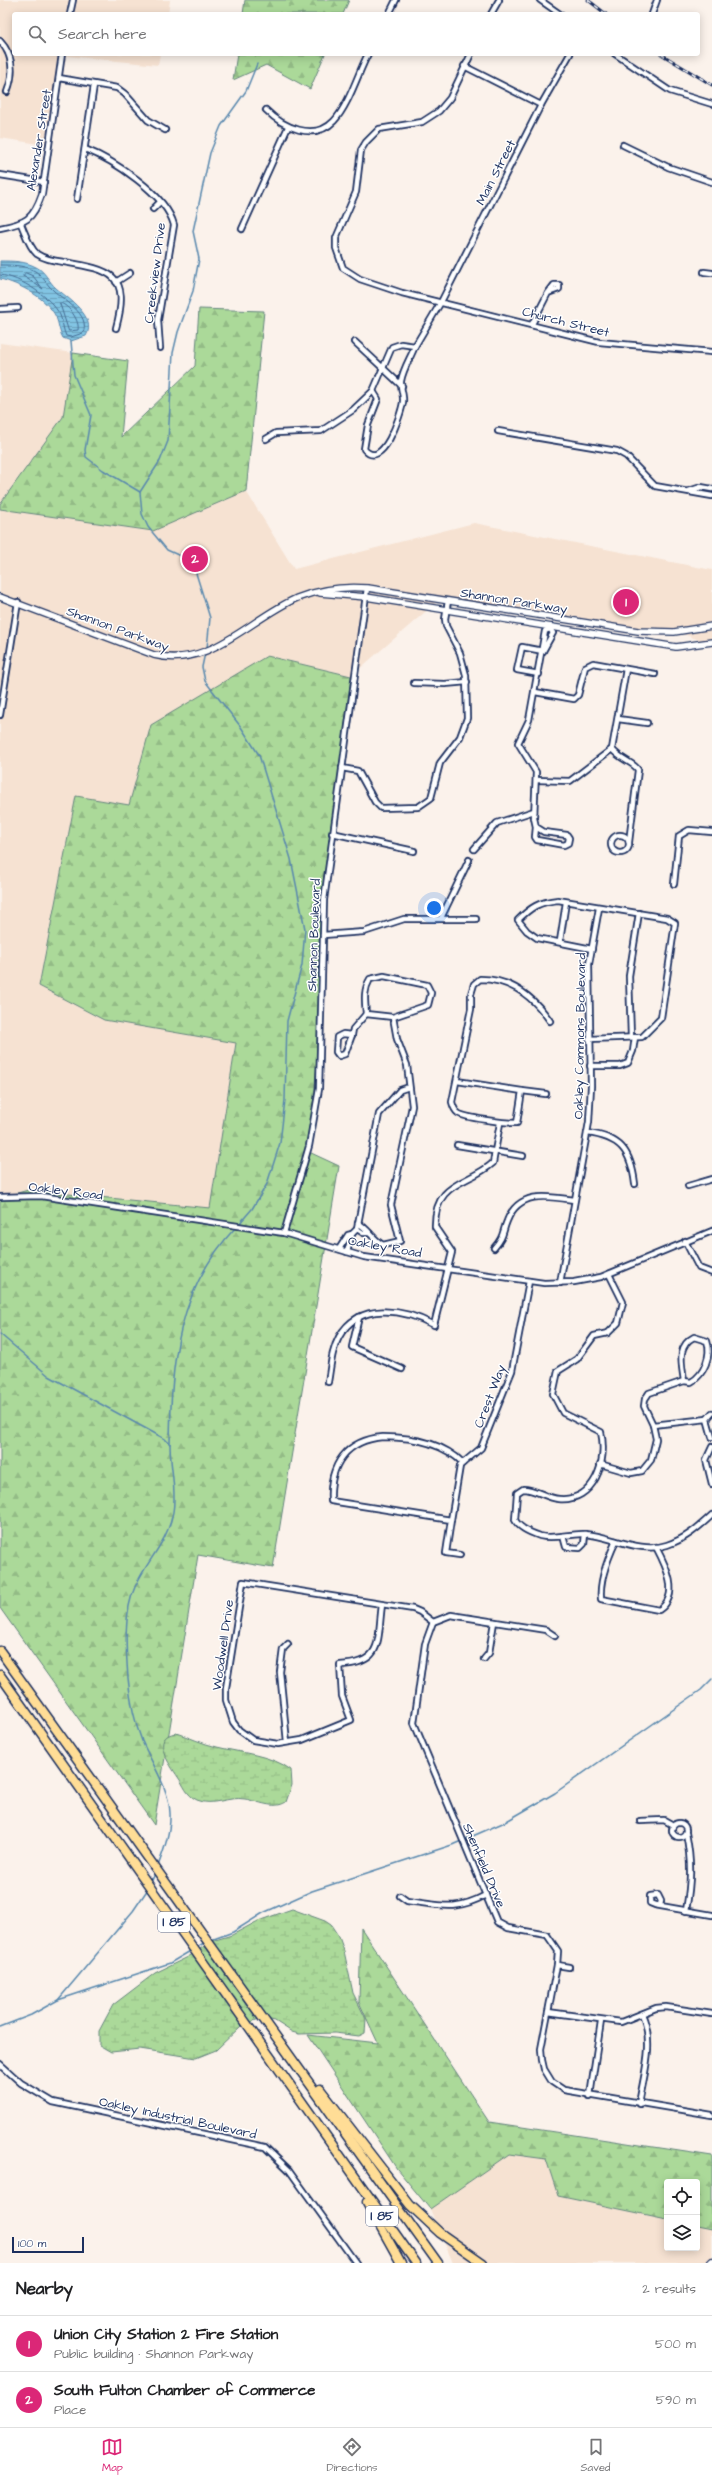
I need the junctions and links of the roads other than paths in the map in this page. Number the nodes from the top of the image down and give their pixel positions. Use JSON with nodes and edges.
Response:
{"nodes":[{"id":1,"x":73,"y":0,"type":"edge"},
{"id":2,"x":396,"y":0,"type":"edge"},
{"id":3,"x":499,"y":0,"type":"edge"},
{"id":4,"x":540,"y":0,"type":"edge"},
{"id":5,"x":657,"y":0,"type":"edge"},
{"id":6,"x":70,"y":12,"type":"edge"},
{"id":7,"x":390,"y":12,"type":"edge"},
{"id":8,"x":492,"y":12,"type":"edge"},
{"id":9,"x":557,"y":12,"type":"edge"},
{"id":10,"x":653,"y":12,"type":"edge"},
{"id":11,"x":0,"y":40,"type":"edge"},
{"id":12,"x":62,"y":56,"type":"edge"},
{"id":13,"x":367,"y":56,"type":"edge"},
{"id":14,"x":470,"y":56,"type":"edge"},
{"id":15,"x":569,"y":56,"type":"edge"},
{"id":16,"x":618,"y":56,"type":"edge"},
{"id":17,"x":464,"y":66,"type":"junction"},
{"id":18,"x":59,"y":78,"type":"junction"},
{"id":19,"x":94,"y":84,"type":"junction"},
{"id":20,"x":7,"y":92,"type":"dead end"},
{"id":21,"x":712,"y":104,"type":"edge"},
{"id":22,"x":541,"y":105,"type":"junction"},
{"id":23,"x":266,"y":110,"type":"dead end"},
{"id":24,"x":288,"y":128,"type":"junction"},
{"id":25,"x":165,"y":130,"type":"dead end"},
{"id":26,"x":623,"y":145,"type":"dead end"},
{"id":27,"x":85,"y":149,"type":"junction"},
{"id":28,"x":0,"y":175,"type":"edge"},
{"id":29,"x":44,"y":182,"type":"junction"},
{"id":30,"x":712,"y":182,"type":"edge"},
{"id":31,"x":77,"y":199,"type":"dead end"},
{"id":32,"x":160,"y":202,"type":"junction"},
{"id":33,"x":153,"y":209,"type":"dead end"},
{"id":34,"x":21,"y":224,"type":"junction"},
{"id":35,"x":0,"y":228,"type":"edge"},
{"id":36,"x":242,"y":229,"type":"dead end"},
{"id":37,"x":704,"y":272,"type":"dead end"},
{"id":38,"x":130,"y":273,"type":"dead end"},
{"id":39,"x":712,"y":273,"type":"edge"},
{"id":40,"x":116,"y":282,"type":"junction"},
{"id":41,"x":548,"y":293,"type":"dead end"},
{"id":42,"x":441,"y":302,"type":"junction"},
{"id":43,"x":18,"y":308,"type":"dead end"},
{"id":44,"x":0,"y":309,"type":"edge"},
{"id":45,"x":532,"y":324,"type":"junction"},
{"id":46,"x":116,"y":328,"type":"dead end"},
{"id":47,"x":355,"y":342,"type":"dead end"},
{"id":48,"x":415,"y":346,"type":"junction"},
{"id":49,"x":160,"y":348,"type":"dead end"},
{"id":50,"x":712,"y":352,"type":"edge"},
{"id":51,"x":381,"y":369,"type":"junction"},
{"id":52,"x":402,"y":386,"type":"junction"},
{"id":53,"x":374,"y":391,"type":"junction"},
{"id":54,"x":498,"y":431,"type":"dead end"},
{"id":55,"x":266,"y":439,"type":"dead end"},
{"id":56,"x":712,"y":489,"type":"edge"},
{"id":57,"x":688,"y":492,"type":"junction"},
{"id":58,"x":712,"y":496,"type":"edge"},
{"id":59,"x":367,"y":588,"type":"junction"},
{"id":60,"x":312,"y":593,"type":"junction"},
{"id":61,"x":0,"y":597,"type":"edge"},
{"id":62,"x":366,"y":597,"type":"junction"},
{"id":63,"x":448,"y":601,"type":"junction"},
{"id":64,"x":18,"y":602,"type":"junction"},
{"id":65,"x":447,"y":610,"type":"junction"},
{"id":66,"x":712,"y":626,"type":"edge"},
{"id":67,"x":712,"y":642,"type":"edge"},
{"id":68,"x":626,"y":669,"type":"junction"},
{"id":69,"x":539,"y":674,"type":"junction"},
{"id":70,"x":654,"y":674,"type":"dead end"},
{"id":71,"x":467,"y":682,"type":"junction"},
{"id":72,"x":414,"y":683,"type":"dead end"},
{"id":73,"x":535,"y":692,"type":"junction"},
{"id":74,"x":0,"y":715,"type":"edge"},
{"id":75,"x":618,"y":718,"type":"junction"},
{"id":76,"x":647,"y":723,"type":"dead end"},
{"id":77,"x":612,"y":749,"type":"junction"},
{"id":78,"x":342,"y":768,"type":"junction"},
{"id":79,"x":536,"y":780,"type":"junction"},
{"id":80,"x":534,"y":812,"type":"junction"},
{"id":81,"x":536,"y":827,"type":"junction"},
{"id":82,"x":712,"y":832,"type":"edge"},
{"id":83,"x":332,"y":833,"type":"junction"},
{"id":84,"x":629,"y":842,"type":"dead end"},
{"id":85,"x":474,"y":849,"type":"dead end"},
{"id":86,"x":414,"y":851,"type":"dead end"},
{"id":87,"x":469,"y":860,"type":"dead end"},
{"id":88,"x":674,"y":884,"type":"dead end"},
{"id":89,"x":566,"y":902,"type":"junction"},
{"id":90,"x":599,"y":908,"type":"junction"},
{"id":91,"x":639,"y":913,"type":"junction"},
{"id":92,"x":441,"y":918,"type":"junction"},
{"id":93,"x":476,"y":919,"type":"dead end"},
{"id":94,"x":323,"y":935,"type":"junction"},
{"id":95,"x":560,"y":941,"type":"junction"},
{"id":96,"x":592,"y":949,"type":"junction"},
{"id":97,"x":366,"y":1014,"type":"junction"},
{"id":98,"x":393,"y":1017,"type":"junction"},
{"id":99,"x":550,"y":1021,"type":"dead end"},
{"id":100,"x":352,"y":1035,"type":"junction"},
{"id":101,"x":633,"y":1037,"type":"junction"},
{"id":102,"x":589,"y":1039,"type":"junction"},
{"id":103,"x":590,"y":1066,"type":"junction"},
{"id":104,"x":457,"y":1081,"type":"junction"},
{"id":105,"x":409,"y":1087,"type":"junction"},
{"id":106,"x":522,"y":1091,"type":"junction"},
{"id":107,"x":546,"y":1094,"type":"dead end"},
{"id":108,"x":500,"y":1123,"type":"junction"},
{"id":109,"x":587,"y":1133,"type":"junction"},
{"id":110,"x":457,"y":1145,"type":"dead end"},
{"id":111,"x":495,"y":1152,"type":"junction"},
{"id":112,"x":522,"y":1156,"type":"dead end"},
{"id":113,"x":712,"y":1179,"type":"edge"},
{"id":114,"x":635,"y":1184,"type":"dead end"},
{"id":115,"x":688,"y":1186,"type":"dead end"},
{"id":116,"x":0,"y":1197,"type":"edge"},
{"id":117,"x":574,"y":1200,"type":"junction"},
{"id":118,"x":358,"y":1223,"type":"junction"},
{"id":119,"x":357,"y":1229,"type":"junction"},
{"id":120,"x":712,"y":1231,"type":"edge"},
{"id":121,"x":284,"y":1233,"type":"junction"},
{"id":122,"x":369,"y":1233,"type":"junction"},
{"id":123,"x":352,"y":1234,"type":"junction"},
{"id":124,"x":685,"y":1241,"type":"junction"},
{"id":125,"x":494,"y":1248,"type":"dead end"},
{"id":126,"x":340,"y":1249,"type":"junction"},
{"id":127,"x":347,"y":1252,"type":"junction"},
{"id":128,"x":450,"y":1269,"type":"junction"},
{"id":129,"x":712,"y":1273,"type":"edge"},
{"id":130,"x":609,"y":1274,"type":"junction"},
{"id":131,"x":529,"y":1281,"type":"junction"},
{"id":132,"x":560,"y":1283,"type":"junction"},
{"id":133,"x":359,"y":1317,"type":"junction"},
{"id":134,"x":402,"y":1369,"type":"dead end"},
{"id":135,"x":684,"y":1381,"type":"junction"},
{"id":136,"x":328,"y":1382,"type":"dead end"},
{"id":137,"x":712,"y":1413,"type":"edge"},
{"id":138,"x":707,"y":1419,"type":"junction"},
{"id":139,"x":654,"y":1425,"type":"junction"},
{"id":140,"x":712,"y":1437,"type":"edge"},
{"id":141,"x":712,"y":1447,"type":"edge"},
{"id":142,"x":463,"y":1463,"type":"junction"},
{"id":143,"x":600,"y":1464,"type":"junction"},
{"id":144,"x":712,"y":1484,"type":"edge"},
{"id":145,"x":712,"y":1515,"type":"edge"},
{"id":146,"x":451,"y":1520,"type":"junction"},
{"id":147,"x":585,"y":1534,"type":"junction"},
{"id":148,"x":563,"y":1536,"type":"junction"},
{"id":149,"x":616,"y":1541,"type":"junction"},
{"id":150,"x":656,"y":1547,"type":"junction"},
{"id":151,"x":460,"y":1555,"type":"dead end"},
{"id":152,"x":382,"y":1605,"type":"junction"},
{"id":153,"x":433,"y":1622,"type":"junction"},
{"id":154,"x":494,"y":1622,"type":"junction"},
{"id":155,"x":555,"y":1636,"type":"dead end"},
{"id":156,"x":288,"y":1644,"type":"dead end"},
{"id":157,"x":0,"y":1651,"type":"edge"},
{"id":158,"x":484,"y":1658,"type":"dead end"},
{"id":159,"x":0,"y":1675,"type":"edge"},
{"id":160,"x":287,"y":1742,"type":"junction"},
{"id":161,"x":640,"y":1821,"type":"dead end"},
{"id":162,"x":673,"y":1825,"type":"junction"},
{"id":163,"x":686,"y":1833,"type":"junction"},
{"id":164,"x":486,"y":1895,"type":"junction"},
{"id":165,"x":400,"y":1896,"type":"dead end"},
{"id":166,"x":660,"y":1905,"type":"dead end"},
{"id":167,"x":686,"y":1911,"type":"junction"},
{"id":168,"x":712,"y":1915,"type":"edge"},
{"id":169,"x":557,"y":1966,"type":"junction"},
{"id":170,"x":569,"y":1967,"type":"dead end"},
{"id":171,"x":548,"y":2012,"type":"junction"},
{"id":172,"x":642,"y":2014,"type":"junction"},
{"id":173,"x":712,"y":2014,"type":"edge"},
{"id":174,"x":601,"y":2021,"type":"junction"},
{"id":175,"x":271,"y":2030,"type":"junction"},
{"id":176,"x":0,"y":2064,"type":"edge"},
{"id":177,"x":590,"y":2096,"type":"junction"},
{"id":178,"x":639,"y":2104,"type":"junction"},
{"id":179,"x":712,"y":2115,"type":"edge"},
{"id":180,"x":348,"y":2168,"type":"junction"},
{"id":181,"x":356,"y":2263,"type":"edge"},
{"id":182,"x":401,"y":2263,"type":"edge"},
{"id":183,"x":416,"y":2263,"type":"edge"},
{"id":184,"x":438,"y":2263,"type":"edge"},
{"id":185,"x":482,"y":2263,"type":"edge"}],
"edges":[{"from":1,"to":6,"type":"street"},
{"from":2,"to":7,"type":"street"},
{"from":3,"to":8,"type":"street"},
{"from":4,"to":9,"type":"street"},
{"from":5,"to":10,"type":"street"},
{"from":11,"to":20,"type":"street"},
{"from":12,"to":18,"type":"street","name":"Alexander Street"},
{"from":13,"to":24,"type":"street"},
{"from":14,"to":17,"type":"street","name":"Church Street"},
{"from":15,"to":22,"type":"street","name":"Main Street"},
{"from":16,"to":21,"type":"street"},
{"from":17,"to":22,"type":"street"},
{"from":17,"to":42,"type":"street","name":"Church Street"},
{"from":18,"to":19,"type":"street"},
{"from":18,"to":29,"type":"street","name":"Alexander Street"},
{"from":19,"to":25,"type":"street"},
{"from":19,"to":27,"type":"street"},
{"from":22,"to":42,"type":"street","name":"Main Street"},
{"from":23,"to":24,"type":"street"},
{"from":24,"to":36,"type":"street"},
{"from":26,"to":30,"type":"street"},
{"from":27,"to":31,"type":"street"},
{"from":27,"to":32,"type":"street","name":"Creekview Drive"},
{"from":28,"to":29,"type":"street"},
{"from":29,"to":34,"type":"street","name":"Alexander Street"},
{"from":32,"to":33,"type":"street"},
{"from":32,"to":49,"type":"street","name":"Creekview Drive"},
{"from":34,"to":35,"type":"street"},
{"from":34,"to":40,"type":"street"},
{"from":37,"to":39,"type":"street"},
{"from":38,"to":40,"type":"street"},
{"from":40,"to":46,"type":"street"},
{"from":41,"to":45,"type":"street"},
{"from":42,"to":45,"type":"street","name":"Church Street"},
{"from":42,"to":48,"type":"street","name":"Main Street"},
{"from":43,"to":44,"type":"street"},
{"from":45,"to":50,"type":"street","name":"Church Street"},
{"from":47,"to":51,"type":"street"},
{"from":48,"to":51,"type":"street"},
{"from":48,"to":52,"type":"street","name":"Main Street"},
{"from":51,"to":52,"type":"street"},
{"from":51,"to":53,"type":"street"},
{"from":52,"to":53,"type":"street","name":"Main Street"},
{"from":53,"to":55,"type":"street"},
{"from":54,"to":57,"type":"street"},
{"from":56,"to":57,"type":"street"},
{"from":57,"to":58,"type":"street"},
{"from":59,"to":60,"type":"street","name":"Shannon Parkway"},
{"from":59,"to":62,"type":"street","name":"Shannon Boulevard"},
{"from":59,"to":63,"type":"street","name":"Shannon Parkway"},
{"from":60,"to":62,"type":"street","name":"Shannon Parkway"},
{"from":60,"to":64,"type":"street","name":"Shannon Parkway"},
{"from":61,"to":64,"type":"street","name":"Shannon Parkway"},
{"from":62,"to":65,"type":"street","name":"Shannon Parkway"},
{"from":62,"to":78,"type":"street","name":"Shannon Boulevard"},
{"from":63,"to":65,"type":"street"},
{"from":63,"to":66,"type":"street","name":"Shannon Parkway"},
{"from":64,"to":74,"type":"street"},
{"from":65,"to":67,"type":"street","name":"Shannon Parkway"},
{"from":65,"to":71,"type":"street"},
{"from":68,"to":70,"type":"street"},
{"from":68,"to":73,"type":"street"},
{"from":68,"to":75,"type":"street"},
{"from":69,"to":69,"type":"street"},
{"from":69,"to":73,"type":"street"},
{"from":71,"to":72,"type":"street"},
{"from":71,"to":78,"type":"street"},
{"from":73,"to":79,"type":"street"},
{"from":75,"to":76,"type":"street"},
{"from":75,"to":77,"type":"street"},
{"from":77,"to":79,"type":"street"},
{"from":77,"to":84,"type":"street"},
{"from":78,"to":83,"type":"street","name":"Shannon Boulevard"},
{"from":79,"to":80,"type":"street"},
{"from":80,"to":81,"type":"street"},
{"from":80,"to":85,"type":"street"},
{"from":81,"to":81,"type":"street"},
{"from":82,"to":88,"type":"street"},
{"from":83,"to":86,"type":"street"},
{"from":83,"to":94,"type":"street","name":"Shannon Boulevard"},
{"from":87,"to":92,"type":"street"},
{"from":89,"to":90,"type":"street"},
{"from":89,"to":95,"type":"street"},
{"from":89,"to":95,"type":"street"},
{"from":90,"to":91,"type":"street"},
{"from":90,"to":96,"type":"street","name":"Oakley Commons Boulevard"},
{"from":91,"to":101,"type":"street"},
{"from":91,"to":101,"type":"street"},
{"from":92,"to":93,"type":"street"},
{"from":92,"to":94,"type":"street"},
{"from":94,"to":121,"type":"street","name":"Shannon Boulevard"},
{"from":95,"to":96,"type":"street"},
{"from":96,"to":102,"type":"street","name":"Oakley Commons Boulevard"},
{"from":97,"to":98,"type":"street"},
{"from":97,"to":98,"type":"street"},
{"from":97,"to":100,"type":"street"},
{"from":98,"to":105,"type":"street"},
{"from":99,"to":104,"type":"street"},
{"from":100,"to":100,"type":"street"},
{"from":101,"to":102,"type":"street"},
{"from":101,"to":103,"type":"street"},
{"from":102,"to":103,"type":"street","name":"Oakley Commons Boulevard"},
{"from":103,"to":109,"type":"street","name":"Oakley Commons Boulevard"},
{"from":104,"to":106,"type":"street"},
{"from":104,"to":108,"type":"street"},
{"from":105,"to":118,"type":"street"},
{"from":105,"to":122,"type":"street"},
{"from":106,"to":107,"type":"street"},
{"from":106,"to":108,"type":"street"},
{"from":108,"to":111,"type":"street"},
{"from":109,"to":114,"type":"street"},
{"from":109,"to":117,"type":"street","name":"Oakley Commons Boulevard"},
{"from":110,"to":111,"type":"street"},
{"from":111,"to":112,"type":"street"},
{"from":111,"to":128,"type":"street"},
{"from":113,"to":115,"type":"street"},
{"from":116,"to":121,"type":"street","name":"Oakley Road"},
{"from":117,"to":125,"type":"street"},
{"from":117,"to":132,"type":"street","name":"Oakley Commons Boulevard"},
{"from":118,"to":119,"type":"street"},
{"from":118,"to":122,"type":"street"},
{"from":119,"to":122,"type":"street"},
{"from":119,"to":123,"type":"street"},
{"from":120,"to":124,"type":"street","name":"Oakley Road"},
{"from":121,"to":126,"type":"street","name":"Oakley Road"},
{"from":123,"to":126,"type":"street"},
{"from":123,"to":127,"type":"street"},
{"from":124,"to":129,"type":"street"},
{"from":124,"to":130,"type":"street","name":"Oakley Road"},
{"from":126,"to":127,"type":"street","name":"Oakley Road"},
{"from":127,"to":128,"type":"street","name":"Oakley Road"},
{"from":128,"to":131,"type":"street","name":"Oakley Road"},
{"from":128,"to":133,"type":"street"},
{"from":130,"to":132,"type":"street","name":"Oakley Road"},
{"from":130,"to":143,"type":"street"},
{"from":131,"to":132,"type":"street","name":"Oakley Road"},
{"from":131,"to":142,"type":"street","name":"Crest Way"},
{"from":133,"to":134,"type":"street"},
{"from":133,"to":136,"type":"street"},
{"from":135,"to":135,"type":"street"},
{"from":135,"to":139,"type":"street"},
{"from":137,"to":138,"type":"street"},
{"from":138,"to":139,"type":"street"},
{"from":138,"to":140,"type":"street"},
{"from":139,"to":143,"type":"street"},
{"from":141,"to":144,"type":"street"},
{"from":142,"to":146,"type":"street"},
{"from":142,"to":146,"type":"street"},
{"from":143,"to":148,"type":"street"},
{"from":145,"to":150,"type":"street"},
{"from":146,"to":151,"type":"street"},
{"from":147,"to":148,"type":"street"},
{"from":147,"to":148,"type":"street"},
{"from":147,"to":149,"type":"street"},
{"from":149,"to":150,"type":"street"},
{"from":149,"to":150,"type":"street"},
{"from":152,"to":153,"type":"street","name":"Woodwell Drive"},
{"from":152,"to":160,"type":"street","name":"Woodwell Drive"},
{"from":152,"to":160,"type":"street","name":"Woodwell Drive"},
{"from":153,"to":154,"type":"street"},
{"from":153,"to":164,"type":"street","name":"Shenfield Drive"},
{"from":154,"to":155,"type":"street"},
{"from":154,"to":158,"type":"street"},
{"from":156,"to":160,"type":"street"},
{"from":157,"to":175,"type":"highway","number":"I 85"},
{"from":159,"to":180,"type":"highway","number":"I 85"},
{"from":161,"to":162,"type":"street"},
{"from":162,"to":163,"type":"street"},
{"from":162,"to":163,"type":"street"},
{"from":163,"to":167,"type":"street"},
{"from":164,"to":165,"type":"street"},
{"from":164,"to":169,"type":"street","name":"Shenfield Drive"},
{"from":166,"to":167,"type":"street"},
{"from":167,"to":168,"type":"street"},
{"from":169,"to":170,"type":"street"},
{"from":169,"to":171,"type":"street","name":"Shenfield Drive"},
{"from":171,"to":174,"type":"street"},
{"from":171,"to":177,"type":"street","name":"Shenfield Drive"},
{"from":172,"to":173,"type":"street"},
{"from":172,"to":174,"type":"street"},
{"from":172,"to":178,"type":"street"},
{"from":174,"to":177,"type":"street"},
{"from":175,"to":184,"type":"highway","number":"I 85"},
{"from":175,"to":185,"type":"highway"},
{"from":176,"to":181,"type":"street","name":"Oakley Industrial Boulevard"},
{"from":177,"to":178,"type":"street","name":"Shenfield Drive"},
{"from":178,"to":179,"type":"street","name":"Shenfield Drive"},
{"from":180,"to":182,"type":"highway"},
{"from":180,"to":183,"type":"highway","number":"I 85"}]}
